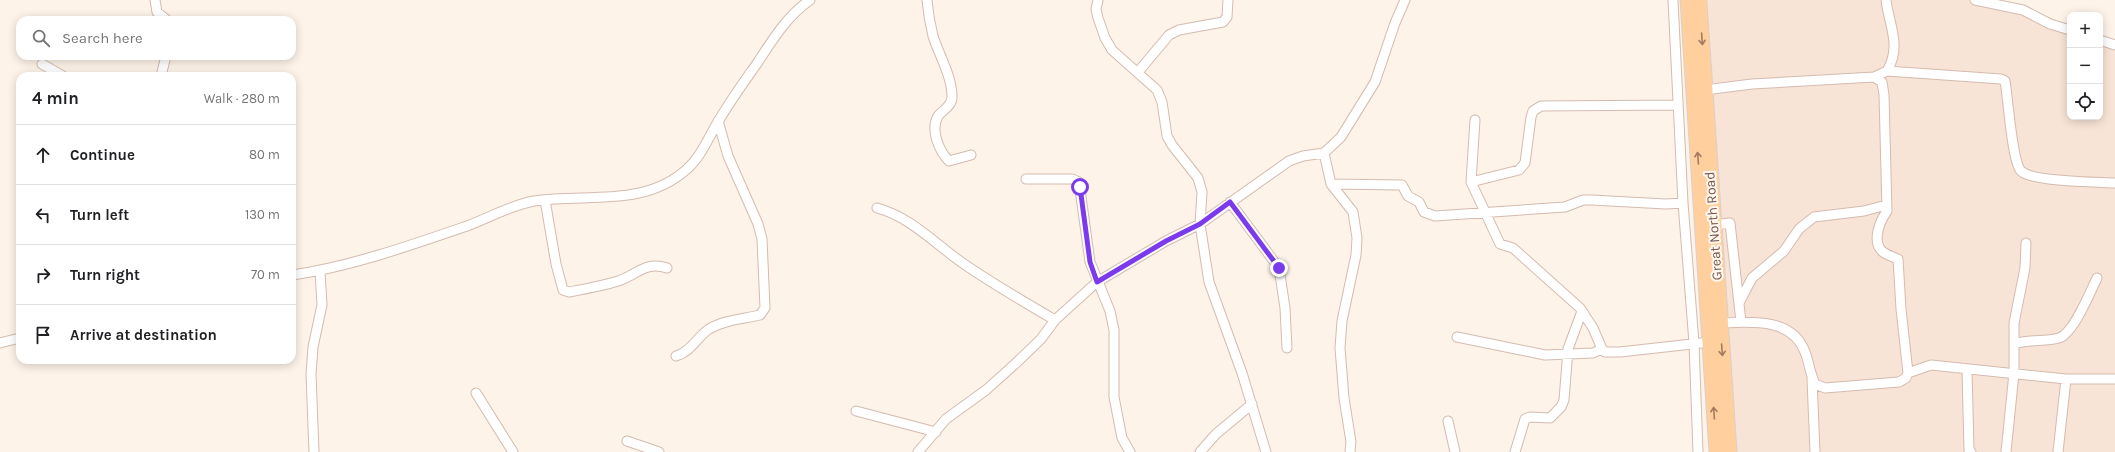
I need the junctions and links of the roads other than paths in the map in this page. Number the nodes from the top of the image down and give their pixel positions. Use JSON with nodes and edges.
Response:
{"nodes":[{"id":1,"x":155,"y":0,"type":"edge"},
{"id":2,"x":810,"y":0,"type":"edge"},
{"id":3,"x":927,"y":0,"type":"edge"},
{"id":4,"x":1098,"y":0,"type":"edge"},
{"id":5,"x":1228,"y":0,"type":"edge"},
{"id":6,"x":1405,"y":0,"type":"edge"},
{"id":7,"x":1673,"y":0,"type":"edge"},
{"id":8,"x":1688,"y":0,"type":"edge"},
{"id":9,"x":1699,"y":0,"type":"edge"},
{"id":10,"x":1886,"y":0,"type":"edge"},
{"id":11,"x":1975,"y":0,"type":"edge"},
{"id":12,"x":162,"y":16,"type":"edge"},
{"id":13,"x":2067,"y":29,"type":"edge"},
{"id":14,"x":2103,"y":41,"type":"edge"},
{"id":15,"x":2115,"y":45,"type":"edge"},
{"id":16,"x":165,"y":60,"type":"edge"},
{"id":17,"x":42,"y":64,"type":"dead end"},
{"id":18,"x":1887,"y":70,"type":"junction"},
{"id":19,"x":55,"y":72,"type":"edge"},
{"id":20,"x":162,"y":72,"type":"edge"},
{"id":21,"x":1138,"y":72,"type":"junction"},
{"id":22,"x":1874,"y":77,"type":"junction"},
{"id":23,"x":1705,"y":90,"type":"junction"},
{"id":24,"x":1678,"y":105,"type":"junction"},
{"id":25,"x":1476,"y":120,"type":"dead end"},
{"id":26,"x":718,"y":121,"type":"junction"},
{"id":27,"x":1324,"y":153,"type":"junction"},
{"id":28,"x":970,"y":155,"type":"dead end"},
{"id":29,"x":1026,"y":178,"type":"dead end"},
{"id":30,"x":1470,"y":182,"type":"junction"},
{"id":31,"x":2115,"y":183,"type":"edge"},
{"id":32,"x":1331,"y":184,"type":"junction"},
{"id":33,"x":545,"y":200,"type":"junction"},
{"id":34,"x":1230,"y":202,"type":"junction"},
{"id":35,"x":1684,"y":203,"type":"junction"},
{"id":36,"x":1886,"y":205,"type":"junction"},
{"id":37,"x":877,"y":208,"type":"dead end"},
{"id":38,"x":1484,"y":213,"type":"junction"},
{"id":39,"x":1200,"y":224,"type":"junction"},
{"id":40,"x":1713,"y":225,"type":"junction"},
{"id":41,"x":2026,"y":243,"type":"dead end"},
{"id":42,"x":667,"y":268,"type":"dead end"},
{"id":43,"x":320,"y":271,"type":"junction"},
{"id":44,"x":296,"y":274,"type":"edge"},
{"id":45,"x":2097,"y":278,"type":"dead end"},
{"id":46,"x":1097,"y":282,"type":"junction"},
{"id":47,"x":1739,"y":303,"type":"junction"},
{"id":48,"x":1582,"y":311,"type":"junction"},
{"id":49,"x":1055,"y":320,"type":"junction"},
{"id":50,"x":1741,"y":322,"type":"junction"},
{"id":51,"x":1720,"y":323,"type":"junction"},
{"id":52,"x":1457,"y":337,"type":"dead end"},
{"id":53,"x":16,"y":339,"type":"edge"},
{"id":54,"x":1710,"y":342,"type":"junction"},
{"id":55,"x":0,"y":343,"type":"edge"},
{"id":56,"x":1694,"y":343,"type":"junction"},
{"id":57,"x":2014,"y":344,"type":"junction"},
{"id":58,"x":1287,"y":348,"type":"dead end"},
{"id":59,"x":1602,"y":349,"type":"junction"},
{"id":60,"x":1567,"y":355,"type":"junction"},
{"id":61,"x":676,"y":356,"type":"dead end"},
{"id":62,"x":1967,"y":370,"type":"junction"},
{"id":63,"x":1908,"y":373,"type":"junction"},
{"id":64,"x":2014,"y":373,"type":"junction"},
{"id":65,"x":1812,"y":379,"type":"junction"},
{"id":66,"x":2066,"y":379,"type":"junction"},
{"id":67,"x":2115,"y":380,"type":"edge"},
{"id":68,"x":476,"y":393,"type":"dead end"},
{"id":69,"x":1252,"y":404,"type":"junction"},
{"id":70,"x":856,"y":411,"type":"dead end"},
{"id":71,"x":1448,"y":421,"type":"dead end"},
{"id":72,"x":936,"y":432,"type":"junction"},
{"id":73,"x":627,"y":441,"type":"dead end"},
{"id":74,"x":314,"y":452,"type":"edge"},
{"id":75,"x":513,"y":452,"type":"edge"},
{"id":76,"x":659,"y":452,"type":"edge"},
{"id":77,"x":918,"y":452,"type":"edge"},
{"id":78,"x":1130,"y":452,"type":"edge"},
{"id":79,"x":1200,"y":452,"type":"edge"},
{"id":80,"x":1266,"y":452,"type":"edge"},
{"id":81,"x":1350,"y":452,"type":"edge"},
{"id":82,"x":1455,"y":452,"type":"edge"},
{"id":83,"x":1515,"y":452,"type":"edge"},
{"id":84,"x":1698,"y":452,"type":"edge"},
{"id":85,"x":1717,"y":452,"type":"edge"},
{"id":86,"x":1729,"y":452,"type":"edge"},
{"id":87,"x":1815,"y":452,"type":"edge"},
{"id":88,"x":1971,"y":452,"type":"edge"},
{"id":89,"x":2006,"y":452,"type":"edge"},
{"id":90,"x":2058,"y":452,"type":"edge"}],
"edges":[{"from":1,"to":12,"type":"street"},
{"from":2,"to":26,"type":"street"},
{"from":3,"to":28,"type":"street"},
{"from":4,"to":21,"type":"street"},
{"from":5,"to":21,"type":"street"},
{"from":6,"to":27,"type":"street"},
{"from":7,"to":24,"type":"street"},
{"from":54,"to":8,"type":"main road","name":"Great North Road","one_way":true},
{"from":9,"to":23,"type":"main road","name":"Great North Road","one_way":true},
{"from":10,"to":18,"type":"street"},
{"from":11,"to":13,"type":"street"},
{"from":14,"to":15,"type":"street"},
{"from":16,"to":20,"type":"street"},
{"from":17,"to":19,"type":"street"},
{"from":18,"to":22,"type":"street"},
{"from":18,"to":31,"type":"street"},
{"from":21,"to":39,"type":"street"},
{"from":22,"to":23,"type":"street"},
{"from":22,"to":36,"type":"street"},
{"from":23,"to":40,"type":"main road","name":"Great North Road"},
{"from":24,"to":30,"type":"street"},
{"from":24,"to":35,"type":"street"},
{"from":25,"to":30,"type":"street"},
{"from":26,"to":33,"type":"street"},
{"from":26,"to":61,"type":"street"},
{"from":27,"to":32,"type":"street"},
{"from":27,"to":34,"type":"street"},
{"from":29,"to":46,"type":"street"},
{"from":30,"to":38,"type":"street"},
{"from":32,"to":38,"type":"street"},
{"from":32,"to":81,"type":"street"},
{"from":33,"to":42,"type":"street"},
{"from":33,"to":43,"type":"street"},
{"from":34,"to":39,"type":"street"},
{"from":34,"to":58,"type":"street"},
{"from":35,"to":38,"type":"street"},
{"from":35,"to":56,"type":"street"},
{"from":36,"to":47,"type":"street"},
{"from":36,"to":63,"type":"street"},
{"from":37,"to":49,"type":"street"},
{"from":38,"to":48,"type":"street"},
{"from":39,"to":46,"type":"street"},
{"from":39,"to":69,"type":"street"},
{"from":40,"to":47,"type":"street"},
{"from":40,"to":51,"type":"main road","name":"Great North Road"},
{"from":41,"to":57,"type":"street"},
{"from":43,"to":44,"type":"street"},
{"from":43,"to":74,"type":"street"},
{"from":45,"to":57,"type":"street"},
{"from":46,"to":49,"type":"street"},
{"from":46,"to":78,"type":"street"},
{"from":47,"to":50,"type":"street"},
{"from":48,"to":59,"type":"street"},
{"from":48,"to":60,"type":"street"},
{"from":49,"to":72,"type":"street"},
{"from":50,"to":51,"type":"street"},
{"from":50,"to":65,"type":"street"},
{"from":51,"to":86,"type":"main road","name":"Great North Road","one_way":true},
{"from":52,"to":60,"type":"street"},
{"from":53,"to":55,"type":"street"},
{"from":54,"to":56,"type":"street"},
{"from":85,"to":54,"type":"main road","name":"Great North Road","one_way":true},
{"from":56,"to":59,"type":"street"},
{"from":56,"to":84,"type":"street"},
{"from":57,"to":64,"type":"street"},
{"from":59,"to":60,"type":"street"},
{"from":60,"to":83,"type":"street"},
{"from":62,"to":63,"type":"street"},
{"from":62,"to":64,"type":"street"},
{"from":62,"to":88,"type":"street"},
{"from":63,"to":65,"type":"street"},
{"from":64,"to":66,"type":"street"},
{"from":64,"to":89,"type":"street"},
{"from":65,"to":87,"type":"street"},
{"from":66,"to":67,"type":"street"},
{"from":66,"to":90,"type":"street"},
{"from":68,"to":75,"type":"street"},
{"from":69,"to":79,"type":"street"},
{"from":69,"to":80,"type":"street"},
{"from":70,"to":72,"type":"street"},
{"from":71,"to":82,"type":"street"},
{"from":72,"to":77,"type":"street"},
{"from":73,"to":76,"type":"street"}]}
